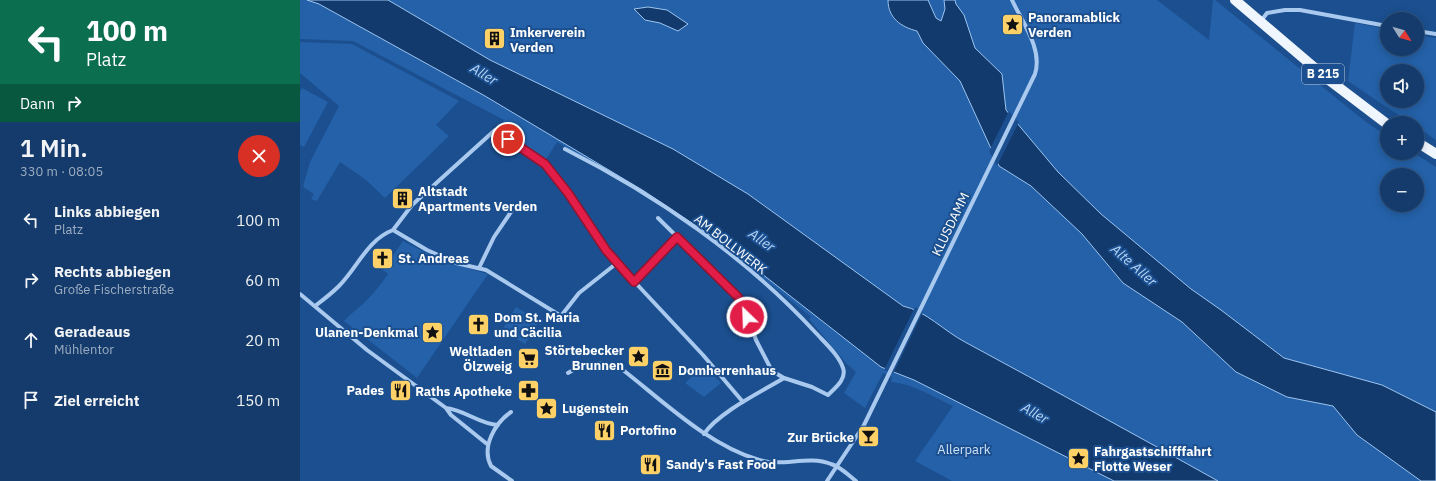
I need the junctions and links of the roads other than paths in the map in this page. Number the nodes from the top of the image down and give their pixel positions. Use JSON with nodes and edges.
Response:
{"nodes":[{"id":1,"x":1012,"y":0,"type":"edge"},
{"id":2,"x":1235,"y":0,"type":"edge"},
{"id":3,"x":1261,"y":22,"type":"junction"},
{"id":4,"x":1380,"y":25,"type":"edge"},
{"id":5,"x":1424,"y":32,"type":"edge"},
{"id":6,"x":1436,"y":34,"type":"edge"},
{"id":7,"x":1380,"y":119,"type":"edge"},
{"id":8,"x":1424,"y":146,"type":"edge"},
{"id":9,"x":565,"y":149,"type":"dead end"},
{"id":10,"x":1436,"y":154,"type":"edge"},
{"id":11,"x":515,"y":206,"type":"dead end"},
{"id":12,"x":658,"y":218,"type":"dead end"},
{"id":13,"x":393,"y":230,"type":"junction"},
{"id":14,"x":677,"y":237,"type":"junction"},
{"id":15,"x":617,"y":263,"type":"junction"},
{"id":16,"x":479,"y":268,"type":"junction"},
{"id":17,"x":634,"y":282,"type":"junction"},
{"id":18,"x":300,"y":294,"type":"edge"},
{"id":19,"x":315,"y":306,"type":"junction"},
{"id":20,"x":568,"y":373,"type":"dead end"},
{"id":21,"x":784,"y":378,"type":"junction"},
{"id":22,"x":743,"y":402,"type":"junction"},
{"id":23,"x":446,"y":408,"type":"junction"},
{"id":24,"x":511,"y":412,"type":"dead end"},
{"id":25,"x":498,"y":425,"type":"junction"},
{"id":26,"x":704,"y":434,"type":"junction"},
{"id":27,"x":487,"y":444,"type":"junction"},
{"id":28,"x":838,"y":467,"type":"junction"},
{"id":29,"x":512,"y":481,"type":"edge"},
{"id":30,"x":827,"y":481,"type":"edge"},
{"id":31,"x":856,"y":481,"type":"edge"}],
"edges":[{"from":1,"to":28,"type":"street","name":"KLUSDAMM"},
{"from":2,"to":3,"type":"main road","number":"B 215"},
{"from":3,"to":4,"type":"street"},
{"from":3,"to":7,"type":"main road","number":"B 215"},
{"from":5,"to":6,"type":"street"},
{"from":8,"to":10,"type":"main road"},
{"from":9,"to":21,"type":"street","name":"AM BOLLWERK"},
{"from":11,"to":16,"type":"street"},
{"from":12,"to":14,"type":"street"},
{"from":13,"to":15,"type":"street"},
{"from":13,"to":16,"type":"street"},
{"from":13,"to":19,"type":"street"},
{"from":14,"to":17,"type":"street"},
{"from":14,"to":21,"type":"street"},
{"from":15,"to":16,"type":"street"},
{"from":15,"to":17,"type":"street"},
{"from":17,"to":22,"type":"street"},
{"from":18,"to":19,"type":"street"},
{"from":19,"to":23,"type":"street"},
{"from":20,"to":26,"type":"street"},
{"from":21,"to":22,"type":"street"},
{"from":22,"to":26,"type":"street"},
{"from":23,"to":25,"type":"street"},
{"from":23,"to":27,"type":"street"},
{"from":24,"to":25,"type":"street"},
{"from":25,"to":27,"type":"street"},
{"from":26,"to":28,"type":"street"},
{"from":27,"to":29,"type":"street"},
{"from":28,"to":30,"type":"street","name":"KLUSDAMM"},
{"from":28,"to":31,"type":"street"}]}
